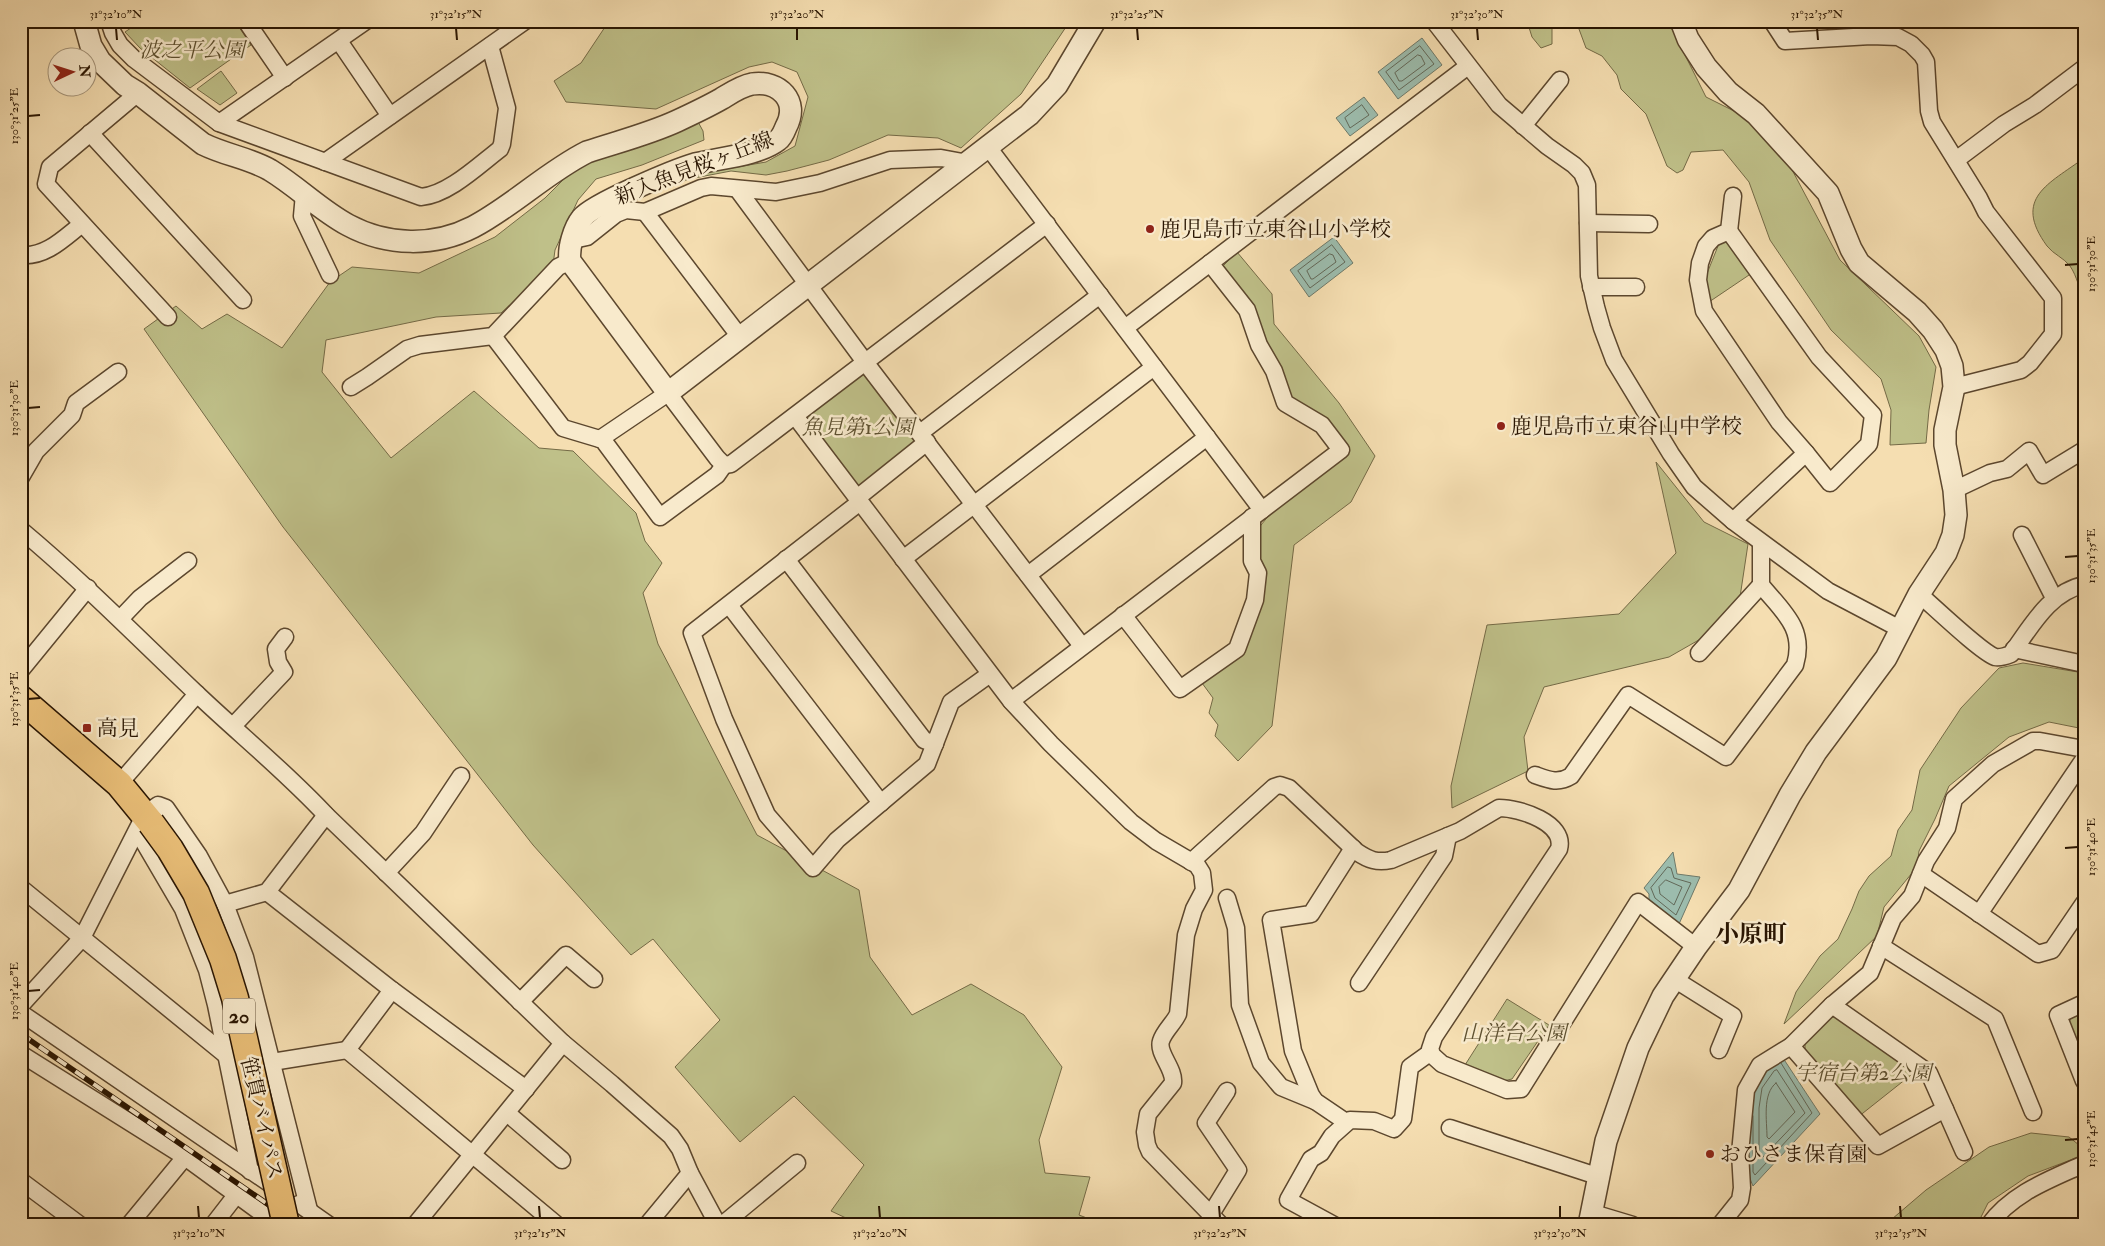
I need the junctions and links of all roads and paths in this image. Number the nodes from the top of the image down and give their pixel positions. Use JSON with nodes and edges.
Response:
{"nodes":[{"id":1,"x":84,"y":21,"type":"edge"},
{"id":2,"x":108,"y":21,"type":"edge"},
{"id":3,"x":246,"y":21,"type":"edge"},
{"id":4,"x":366,"y":21,"type":"edge"},
{"id":5,"x":525,"y":21,"type":"edge"},
{"id":6,"x":1095,"y":21,"type":"edge"},
{"id":7,"x":1681,"y":21,"type":"edge"},
{"id":8,"x":1772,"y":21,"type":"edge"},
{"id":9,"x":1440,"y":23,"type":"edge"},
{"id":10,"x":338,"y":41,"type":"junction"},
{"id":11,"x":490,"y":46,"type":"junction"},
{"id":12,"x":1468,"y":66,"type":"junction"},
{"id":13,"x":2084,"y":68,"type":"edge"},
{"id":14,"x":285,"y":78,"type":"junction"},
{"id":15,"x":1560,"y":80,"type":"dead end"},
{"id":16,"x":138,"y":93,"type":"junction"},
{"id":17,"x":390,"y":116,"type":"junction"},
{"id":18,"x":219,"y":124,"type":"junction"},
{"id":19,"x":1523,"y":126,"type":"junction"},
{"id":20,"x":90,"y":133,"type":"junction"},
{"id":21,"x":988,"y":147,"type":"junction"},
{"id":22,"x":1956,"y":160,"type":"junction"},
{"id":23,"x":325,"y":162,"type":"junction"},
{"id":24,"x":968,"y":163,"type":"junction"},
{"id":25,"x":738,"y":190,"type":"junction"},
{"id":26,"x":304,"y":194,"type":"junction"},
{"id":27,"x":1733,"y":196,"type":"dead end"},
{"id":28,"x":645,"y":212,"type":"junction"},
{"id":29,"x":1588,"y":223,"type":"junction"},
{"id":30,"x":82,"y":224,"type":"junction"},
{"id":31,"x":1046,"y":224,"type":"junction"},
{"id":32,"x":1649,"y":224,"type":"dead end"},
{"id":33,"x":1729,"y":231,"type":"junction"},
{"id":34,"x":572,"y":240,"type":"junction"},
{"id":35,"x":22,"y":255,"type":"edge"},
{"id":36,"x":570,"y":261,"type":"junction"},
{"id":37,"x":1210,"y":263,"type":"junction"},
{"id":38,"x":330,"y":275,"type":"dead end"},
{"id":39,"x":809,"y":284,"type":"junction"},
{"id":40,"x":1636,"y":286,"type":"dead end"},
{"id":41,"x":1591,"y":287,"type":"junction"},
{"id":42,"x":1100,"y":295,"type":"junction"},
{"id":43,"x":243,"y":300,"type":"dead end"},
{"id":44,"x":168,"y":316,"type":"dead end"},
{"id":45,"x":1125,"y":328,"type":"junction"},
{"id":46,"x":493,"y":336,"type":"junction"},
{"id":47,"x":740,"y":337,"type":"junction"},
{"id":48,"x":865,"y":362,"type":"junction"},
{"id":49,"x":1154,"y":367,"type":"junction"},
{"id":50,"x":118,"y":372,"type":"dead end"},
{"id":51,"x":351,"y":387,"type":"dead end"},
{"id":52,"x":1954,"y":387,"type":"junction"},
{"id":53,"x":668,"y":393,"type":"junction"},
{"id":54,"x":794,"y":416,"type":"junction"},
{"id":55,"x":923,"y":437,"type":"junction"},
{"id":56,"x":1207,"y":437,"type":"junction"},
{"id":57,"x":600,"y":439,"type":"junction"},
{"id":58,"x":2084,"y":450,"type":"edge"},
{"id":59,"x":1806,"y":454,"type":"junction"},
{"id":60,"x":724,"y":465,"type":"junction"},
{"id":61,"x":21,"y":477,"type":"edge"},
{"id":62,"x":1954,"y":490,"type":"junction"},
{"id":63,"x":858,"y":500,"type":"junction"},
{"id":64,"x":974,"y":504,"type":"junction"},
{"id":65,"x":1257,"y":513,"type":"junction"},
{"id":66,"x":1733,"y":521,"type":"junction"},
{"id":67,"x":21,"y":530,"type":"edge"},
{"id":68,"x":2022,"y":535,"type":"dead end"},
{"id":69,"x":1762,"y":543,"type":"junction"},
{"id":70,"x":903,"y":558,"type":"junction"},
{"id":71,"x":786,"y":559,"type":"junction"},
{"id":72,"x":188,"y":561,"type":"dead end"},
{"id":73,"x":1028,"y":574,"type":"junction"},
{"id":74,"x":1760,"y":585,"type":"junction"},
{"id":75,"x":2084,"y":585,"type":"edge"},
{"id":76,"x":88,"y":588,"type":"junction"},
{"id":77,"x":1919,"y":594,"type":"junction"},
{"id":78,"x":2054,"y":598,"type":"junction"},
{"id":79,"x":729,"y":604,"type":"junction"},
{"id":80,"x":1123,"y":615,"type":"junction"},
{"id":81,"x":120,"y":619,"type":"junction"},
{"id":82,"x":1902,"y":630,"type":"junction"},
{"id":83,"x":285,"y":637,"type":"dead end"},
{"id":84,"x":1082,"y":646,"type":"junction"},
{"id":85,"x":2014,"y":649,"type":"junction"},
{"id":86,"x":1699,"y":653,"type":"dead end"},
{"id":87,"x":2084,"y":664,"type":"edge"},
{"id":88,"x":21,"y":670,"type":"edge"},
{"id":89,"x":990,"y":674,"type":"junction"},
{"id":90,"x":197,"y":694,"type":"junction"},
{"id":91,"x":21,"y":699,"type":"edge"},
{"id":92,"x":1011,"y":701,"type":"junction"},
{"id":93,"x":233,"y":726,"type":"junction"},
{"id":94,"x":935,"y":744,"type":"junction"},
{"id":95,"x":2084,"y":749,"type":"edge"},
{"id":96,"x":2084,"y":759,"type":"edge"},
{"id":97,"x":1535,"y":775,"type":"dead end"},
{"id":98,"x":462,"y":776,"type":"dead end"},
{"id":99,"x":119,"y":784,"type":"junction"},
{"id":100,"x":881,"y":803,"type":"junction"},
{"id":101,"x":326,"y":816,"type":"junction"},
{"id":102,"x":148,"y":819,"type":"junction"},
{"id":103,"x":1448,"y":836,"type":"junction"},
{"id":104,"x":1353,"y":848,"type":"junction"},
{"id":105,"x":1191,"y":862,"type":"junction"},
{"id":106,"x":386,"y":873,"type":"junction"},
{"id":107,"x":1921,"y":874,"type":"junction"},
{"id":108,"x":21,"y":888,"type":"edge"},
{"id":109,"x":267,"y":892,"type":"junction"},
{"id":110,"x":1227,"y":898,"type":"dead end"},
{"id":111,"x":2084,"y":903,"type":"edge"},
{"id":112,"x":225,"y":904,"type":"junction"},
{"id":113,"x":1979,"y":914,"type":"junction"},
{"id":114,"x":82,"y":938,"type":"junction"},
{"id":115,"x":1881,"y":946,"type":"junction"},
{"id":116,"x":1696,"y":947,"type":"junction"},
{"id":117,"x":594,"y":979,"type":"dead end"},
{"id":118,"x":1674,"y":979,"type":"junction"},
{"id":119,"x":1359,"y":983,"type":"dead end"},
{"id":120,"x":392,"y":990,"type":"junction"},
{"id":121,"x":520,"y":1002,"type":"junction"},
{"id":122,"x":2084,"y":1002,"type":"edge"},
{"id":123,"x":1832,"y":1004,"type":"junction"},
{"id":124,"x":21,"y":1005,"type":"edge"},
{"id":125,"x":21,"y":1013,"type":"edge"},
{"id":126,"x":563,"y":1043,"type":"junction"},
{"id":127,"x":1791,"y":1046,"type":"junction"},
{"id":128,"x":347,"y":1050,"type":"junction"},
{"id":129,"x":1719,"y":1050,"type":"dead end"},
{"id":130,"x":1431,"y":1052,"type":"junction"},
{"id":131,"x":21,"y":1054,"type":"edge"},
{"id":132,"x":227,"y":1056,"type":"junction"},
{"id":133,"x":272,"y":1062,"type":"junction"},
{"id":134,"x":2084,"y":1081,"type":"edge"},
{"id":135,"x":526,"y":1089,"type":"junction"},
{"id":136,"x":1227,"y":1091,"type":"dead end"},
{"id":137,"x":1315,"y":1101,"type":"junction"},
{"id":138,"x":1945,"y":1109,"type":"junction"},
{"id":139,"x":507,"y":1112,"type":"junction"},
{"id":140,"x":2033,"y":1112,"type":"dead end"},
{"id":141,"x":1346,"y":1122,"type":"junction"},
{"id":142,"x":1450,"y":1128,"type":"dead end"},
{"id":143,"x":1964,"y":1152,"type":"dead end"},
{"id":144,"x":473,"y":1154,"type":"junction"},
{"id":145,"x":184,"y":1157,"type":"junction"},
{"id":146,"x":562,"y":1160,"type":"dead end"},
{"id":147,"x":797,"y":1163,"type":"dead end"},
{"id":148,"x":2084,"y":1164,"type":"edge"},
{"id":149,"x":250,"y":1171,"type":"junction"},
{"id":150,"x":690,"y":1173,"type":"junction"},
{"id":151,"x":1600,"y":1177,"type":"junction"},
{"id":152,"x":21,"y":1181,"type":"edge"},
{"id":153,"x":237,"y":1194,"type":"junction"},
{"id":154,"x":308,"y":1210,"type":"junction"},
{"id":155,"x":263,"y":1218,"type":"edge"},
{"id":156,"x":1216,"y":1219,"type":"edge"},
{"id":157,"x":1591,"y":1219,"type":"edge"},
{"id":158,"x":80,"y":1225,"type":"edge"},
{"id":159,"x":128,"y":1225,"type":"edge"},
{"id":160,"x":213,"y":1225,"type":"edge"},
{"id":161,"x":278,"y":1225,"type":"edge"},
{"id":162,"x":286,"y":1225,"type":"edge"},
{"id":163,"x":329,"y":1225,"type":"edge"},
{"id":164,"x":415,"y":1225,"type":"edge"},
{"id":165,"x":557,"y":1225,"type":"edge"},
{"id":166,"x":647,"y":1225,"type":"edge"},
{"id":167,"x":720,"y":1225,"type":"edge"},
{"id":168,"x":1334,"y":1225,"type":"edge"},
{"id":169,"x":1633,"y":1225,"type":"edge"},
{"id":170,"x":1720,"y":1225,"type":"edge"},
{"id":171,"x":1989,"y":1225,"type":"edge"}],
"edges":[{"from":1,"to":16,"type":"street","name":"新入魚見桜ヶ丘線"},
{"from":2,"to":18,"type":"street"},
{"from":3,"to":14,"type":"street"},
{"from":4,"to":10,"type":"street"},
{"from":5,"to":11,"type":"street"},
{"from":6,"to":21,"type":"street"},
{"from":7,"to":52,"type":"street"},
{"from":8,"to":22,"type":"street"},
{"from":9,"to":12,"type":"street"},
{"from":10,"to":14,"type":"street"},
{"from":10,"to":17,"type":"street"},
{"from":11,"to":17,"type":"street"},
{"from":11,"to":23,"type":"street"},
{"from":12,"to":19,"type":"street"},
{"from":12,"to":37,"type":"street"},
{"from":13,"to":22,"type":"street"},
{"from":14,"to":18,"type":"street"},
{"from":15,"to":19,"type":"street"},
{"from":16,"to":20,"type":"street"},
{"from":16,"to":26,"type":"street","name":"新入魚見桜ヶ丘線"},
{"from":17,"to":23,"type":"street"},
{"from":18,"to":23,"type":"street"},
{"from":19,"to":29,"type":"street"},
{"from":20,"to":30,"type":"street"},
{"from":20,"to":43,"type":"street"},
{"from":21,"to":24,"type":"street"},
{"from":21,"to":31,"type":"street"},
{"from":22,"to":52,"type":"street"},
{"from":24,"to":25,"type":"street"},
{"from":24,"to":39,"type":"street"},
{"from":25,"to":28,"type":"street"},
{"from":25,"to":39,"type":"street"},
{"from":26,"to":34,"type":"street","name":"新入魚見桜ヶ丘線"},
{"from":26,"to":38,"type":"street"},
{"from":27,"to":33,"type":"street"},
{"from":28,"to":34,"type":"street"},
{"from":28,"to":47,"type":"street"},
{"from":29,"to":32,"type":"street"},
{"from":29,"to":41,"type":"street"},
{"from":30,"to":35,"type":"street"},
{"from":30,"to":44,"type":"street"},
{"from":31,"to":42,"type":"street"},
{"from":31,"to":48,"type":"street"},
{"from":33,"to":59,"type":"street"},
{"from":33,"to":59,"type":"street"},
{"from":34,"to":36,"type":"street","name":"新入魚見桜ヶ丘線"},
{"from":36,"to":46,"type":"street"},
{"from":36,"to":53,"type":"street"},
{"from":37,"to":45,"type":"street"},
{"from":37,"to":65,"type":"street"},
{"from":39,"to":47,"type":"street"},
{"from":39,"to":48,"type":"street"},
{"from":40,"to":41,"type":"street"},
{"from":41,"to":66,"type":"street"},
{"from":42,"to":45,"type":"street"},
{"from":42,"to":55,"type":"street"},
{"from":45,"to":49,"type":"street"},
{"from":46,"to":51,"type":"street"},
{"from":46,"to":57,"type":"street"},
{"from":47,"to":53,"type":"street"},
{"from":48,"to":54,"type":"street"},
{"from":48,"to":55,"type":"street"},
{"from":49,"to":56,"type":"street"},
{"from":49,"to":64,"type":"street"},
{"from":50,"to":61,"type":"street"},
{"from":52,"to":62,"type":"street"},
{"from":53,"to":57,"type":"street"},
{"from":53,"to":60,"type":"street"},
{"from":54,"to":60,"type":"street"},
{"from":54,"to":63,"type":"street"},
{"from":55,"to":63,"type":"street"},
{"from":55,"to":64,"type":"street"},
{"from":56,"to":65,"type":"street"},
{"from":56,"to":73,"type":"street"},
{"from":57,"to":60,"type":"street"},
{"from":58,"to":62,"type":"street"},
{"from":59,"to":66,"type":"street"},
{"from":62,"to":77,"type":"street"},
{"from":63,"to":70,"type":"street"},
{"from":63,"to":71,"type":"street"},
{"from":64,"to":70,"type":"street"},
{"from":64,"to":73,"type":"street"},
{"from":65,"to":80,"type":"street"},
{"from":65,"to":80,"type":"street"},
{"from":66,"to":69,"type":"street"},
{"from":67,"to":76,"type":"street"},
{"from":68,"to":78,"type":"street"},
{"from":69,"to":74,"type":"street"},
{"from":69,"to":82,"type":"street"},
{"from":70,"to":89,"type":"street"},
{"from":71,"to":79,"type":"street"},
{"from":71,"to":94,"type":"street"},
{"from":72,"to":81,"type":"street"},
{"from":73,"to":84,"type":"street"},
{"from":74,"to":86,"type":"street"},
{"from":74,"to":97,"type":"street"},
{"from":75,"to":78,"type":"street"},
{"from":76,"to":81,"type":"street"},
{"from":76,"to":88,"type":"street"},
{"from":77,"to":82,"type":"street"},
{"from":77,"to":85,"type":"street"},
{"from":78,"to":85,"type":"street"},
{"from":79,"to":100,"type":"street"},
{"from":79,"to":100,"type":"street"},
{"from":80,"to":84,"type":"street"},
{"from":81,"to":90,"type":"street"},
{"from":82,"to":116,"type":"street"},
{"from":83,"to":93,"type":"street"},
{"from":84,"to":92,"type":"street"},
{"from":85,"to":87,"type":"street"},
{"from":89,"to":92,"type":"street"},
{"from":89,"to":94,"type":"street"},
{"from":90,"to":93,"type":"street"},
{"from":90,"to":99,"type":"street"},
{"from":91,"to":99,"type":"main road","name":"笹貫バイパス","number":"20"},
{"from":92,"to":105,"type":"street"},
{"from":93,"to":101,"type":"street"},
{"from":94,"to":100,"type":"street"},
{"from":95,"to":107,"type":"street"},
{"from":96,"to":113,"type":"street"},
{"from":98,"to":106,"type":"street"},
{"from":99,"to":102,"type":"main road","name":"笹貫バイパス","number":"20"},
{"from":101,"to":106,"type":"street"},
{"from":101,"to":109,"type":"street"},
{"from":102,"to":112,"type":"street"},
{"from":102,"to":114,"type":"street"},
{"from":102,"to":132,"type":"street"},
{"from":102,"to":162,"type":"main road","name":"笹貫バイパス","number":"20","bridge":true},
{"from":103,"to":104,"type":"street"},
{"from":103,"to":119,"type":"street"},
{"from":103,"to":130,"type":"street"},
{"from":104,"to":105,"type":"street"},
{"from":104,"to":137,"type":"street"},
{"from":105,"to":156,"type":"street"},
{"from":106,"to":121,"type":"street"},
{"from":107,"to":113,"type":"street"},
{"from":107,"to":115,"type":"street"},
{"from":108,"to":114,"type":"street"},
{"from":109,"to":112,"type":"street"},
{"from":109,"to":120,"type":"street"},
{"from":110,"to":137,"type":"street"},
{"from":111,"to":113,"type":"street"},
{"from":112,"to":133,"type":"street"},
{"from":114,"to":124,"type":"street"},
{"from":114,"to":132,"type":"street"},
{"from":115,"to":123,"type":"street"},
{"from":115,"to":140,"type":"street"},
{"from":116,"to":118,"type":"street"},
{"from":116,"to":130,"type":"street"},
{"from":117,"to":121,"type":"street"},
{"from":118,"to":129,"type":"street"},
{"from":118,"to":151,"type":"street"},
{"from":120,"to":128,"type":"street"},
{"from":120,"to":135,"type":"street"},
{"from":121,"to":126,"type":"street"},
{"from":122,"to":134,"type":"street"},
{"from":123,"to":127,"type":"street"},
{"from":123,"to":138,"type":"street"},
{"from":125,"to":149,"type":"street"},
{"from":126,"to":135,"type":"street"},
{"from":126,"to":150,"type":"street"},
{"from":127,"to":138,"type":"street"},
{"from":127,"to":170,"type":"street"},
{"from":128,"to":133,"type":"street"},
{"from":128,"to":144,"type":"street"},
{"from":130,"to":141,"type":"street"},
{"from":131,"to":145,"type":"street"},
{"from":132,"to":133,"type":"street"},
{"from":132,"to":149,"type":"street"},
{"from":133,"to":154,"type":"street"},
{"from":135,"to":139,"type":"street"},
{"from":136,"to":156,"type":"street"},
{"from":137,"to":141,"type":"street"},
{"from":138,"to":143,"type":"street"},
{"from":139,"to":144,"type":"street"},
{"from":139,"to":146,"type":"street"},
{"from":141,"to":168,"type":"street"},
{"from":142,"to":151,"type":"street"},
{"from":144,"to":164,"type":"street"},
{"from":144,"to":165,"type":"street"},
{"from":145,"to":153,"type":"street"},
{"from":145,"to":159,"type":"street"},
{"from":147,"to":167,"type":"street"},
{"from":148,"to":171,"type":"street"},
{"from":149,"to":154,"type":"street"},
{"from":150,"to":166,"type":"street"},
{"from":150,"to":167,"type":"street"},
{"from":151,"to":157,"type":"street"},
{"from":152,"to":158,"type":"street"},
{"from":153,"to":155,"type":"street"},
{"from":153,"to":160,"type":"street"},
{"from":154,"to":163,"type":"street"},
{"from":155,"to":161,"type":"street"},
{"from":157,"to":169,"type":"street"}]}
